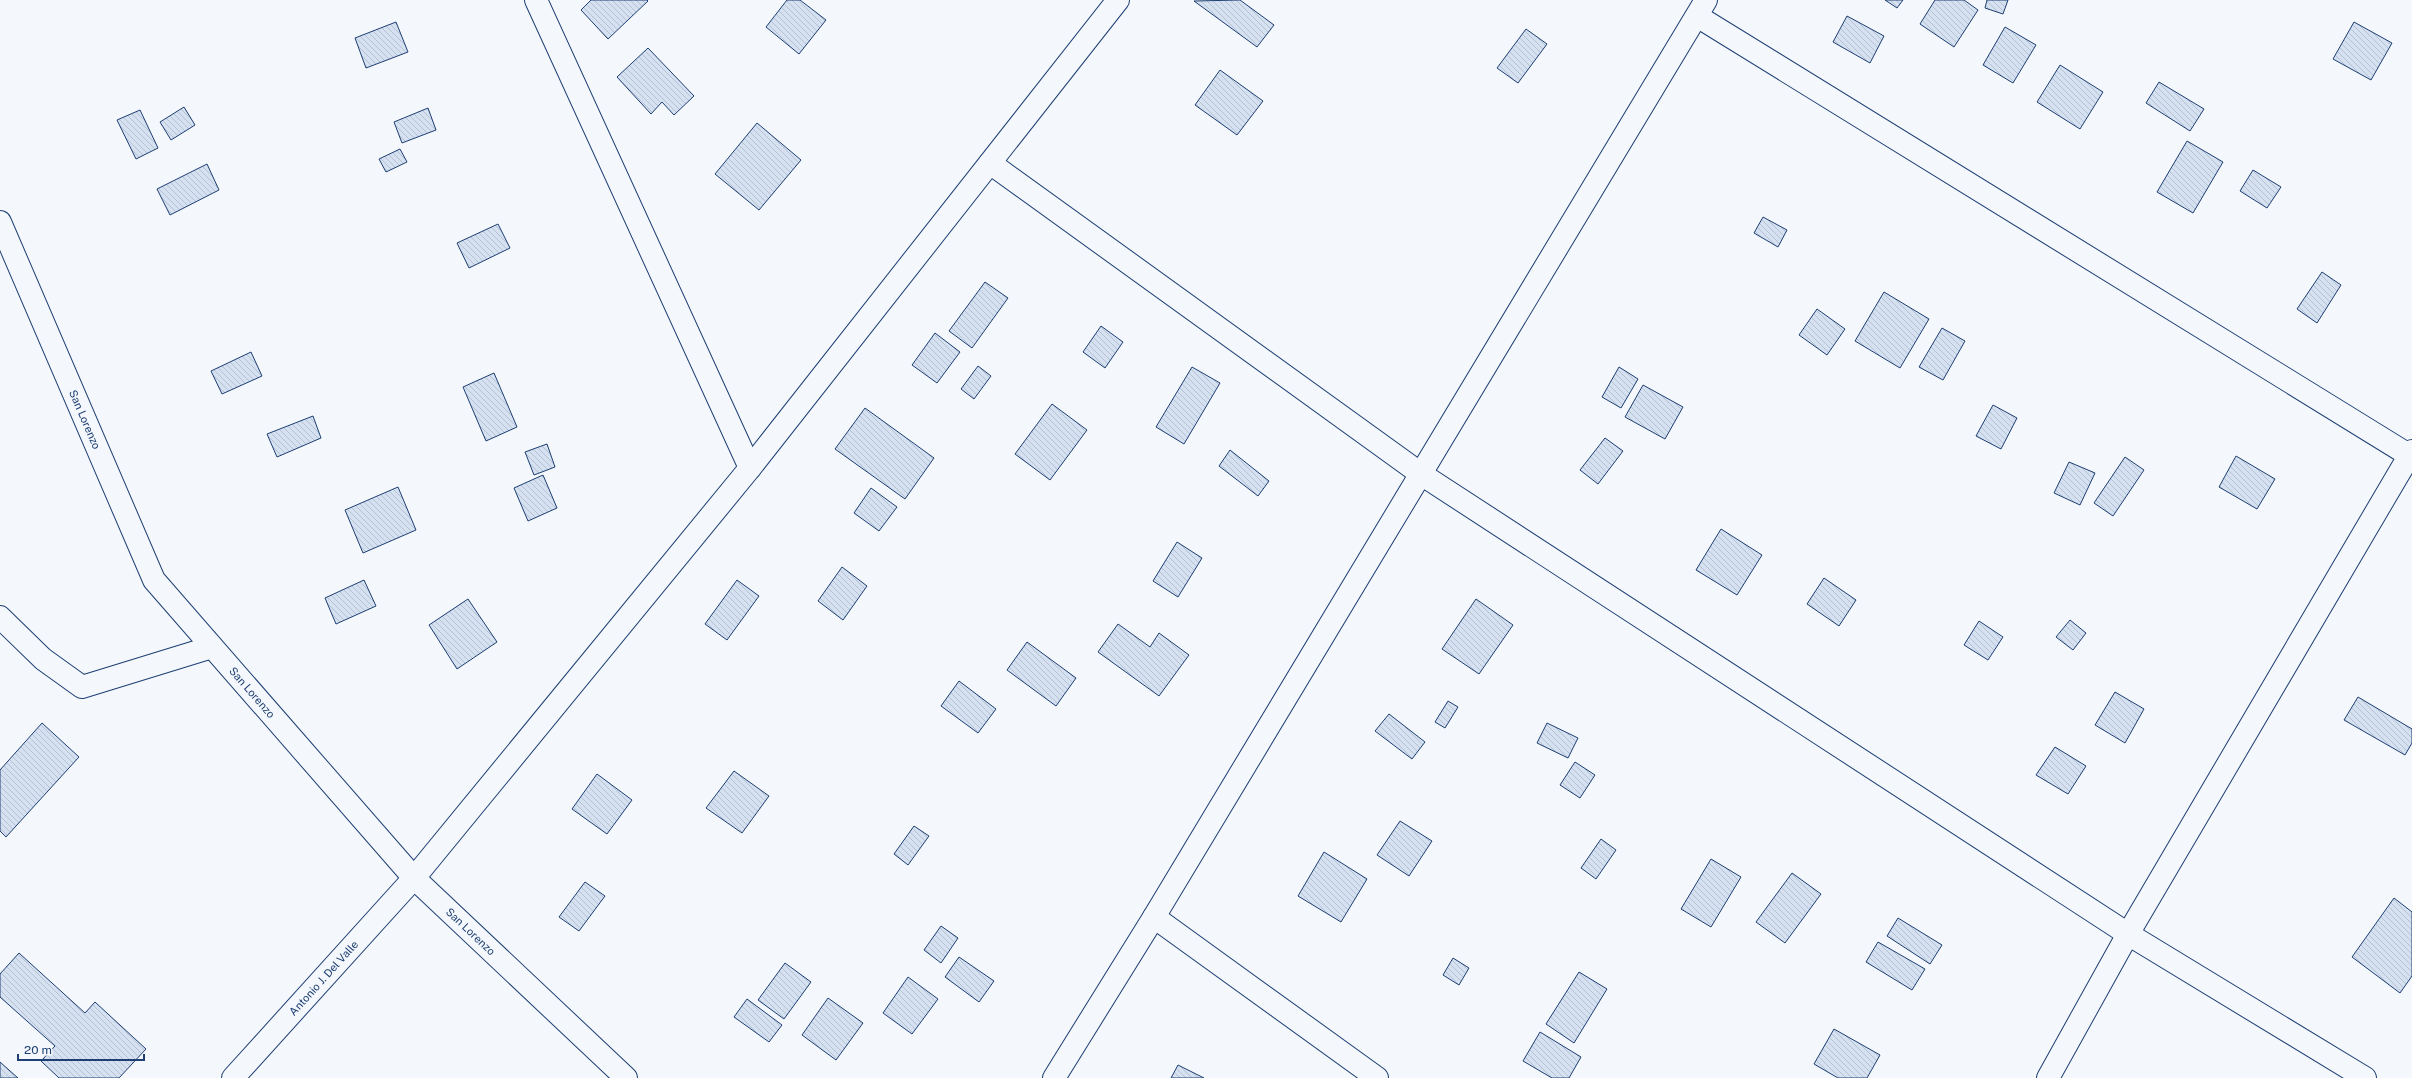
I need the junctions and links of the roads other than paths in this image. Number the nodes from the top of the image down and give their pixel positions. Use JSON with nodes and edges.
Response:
{"nodes":[{"id":1,"x":536,"y":0,"type":"edge"},
{"id":2,"x":1118,"y":0,"type":"edge"},
{"id":3,"x":1702,"y":8,"type":"edge"},
{"id":4,"x":990,"y":163,"type":"junction"},
{"id":5,"x":0,"y":222,"type":"edge"},
{"id":6,"x":2411,"y":455,"type":"edge"},
{"id":7,"x":750,"y":468,"type":"junction"},
{"id":8,"x":1420,"y":474,"type":"junction"},
{"id":9,"x":0,"y":617,"type":"edge"},
{"id":10,"x":212,"y":647,"type":"junction"},
{"id":11,"x":414,"y":878,"type":"junction"},
{"id":12,"x":1154,"y":917,"type":"junction"},
{"id":13,"x":2128,"y":934,"type":"junction"},
{"id":14,"x":233,"y":1078,"type":"edge"},
{"id":15,"x":626,"y":1078,"type":"edge"},
{"id":16,"x":1054,"y":1078,"type":"edge"},
{"id":17,"x":1377,"y":1078,"type":"edge"},
{"id":18,"x":2048,"y":1078,"type":"edge"},
{"id":19,"x":2365,"y":1078,"type":"edge"}],
"edges":[{"from":1,"to":7,"type":"street"},
{"from":2,"to":4,"type":"street","name":"Antonio J. Del Valle"},
{"from":3,"to":6,"type":"street"},
{"from":3,"to":8,"type":"street"},
{"from":4,"to":7,"type":"street","name":"Antonio J. Del Valle"},
{"from":4,"to":8,"type":"street"},
{"from":5,"to":10,"type":"street","name":"San Lorenzo"},
{"from":6,"to":13,"type":"street"},
{"from":7,"to":11,"type":"street","name":"Antonio J. Del Valle"},
{"from":8,"to":12,"type":"street"},
{"from":8,"to":13,"type":"street"},
{"from":9,"to":10,"type":"street"},
{"from":10,"to":11,"type":"street","name":"San Lorenzo"},
{"from":11,"to":14,"type":"street","name":"Antonio J. Del Valle"},
{"from":11,"to":15,"type":"street","name":"San Lorenzo"},
{"from":12,"to":16,"type":"street"},
{"from":12,"to":17,"type":"street"},
{"from":13,"to":18,"type":"street"},
{"from":13,"to":19,"type":"street"}]}
